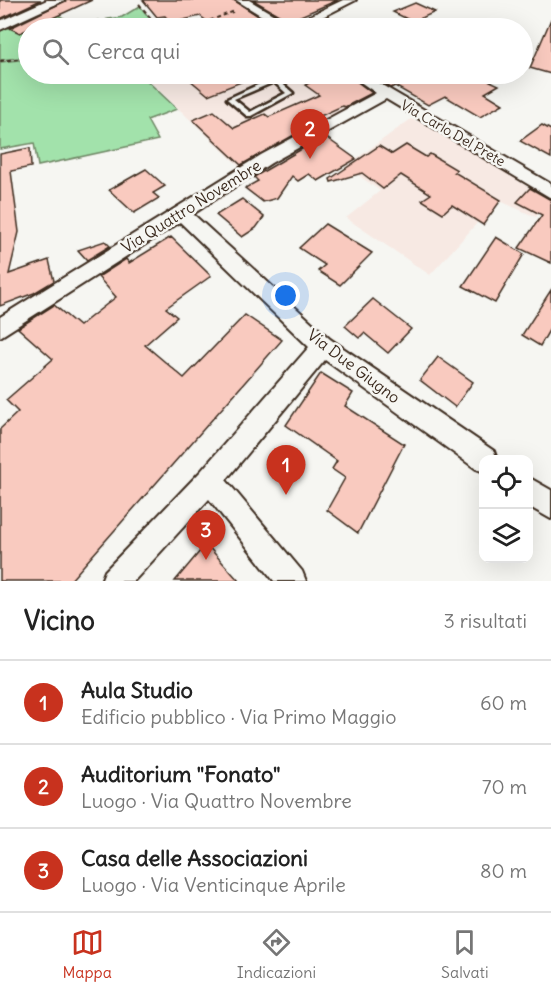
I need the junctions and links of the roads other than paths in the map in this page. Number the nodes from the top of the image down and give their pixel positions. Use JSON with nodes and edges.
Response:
{"nodes":[{"id":1,"x":58,"y":0,"type":"edge"},
{"id":2,"x":351,"y":0,"type":"edge"},
{"id":3,"x":246,"y":3,"type":"edge"},
{"id":4,"x":271,"y":18,"type":"edge"},
{"id":5,"x":314,"y":18,"type":"edge"},
{"id":6,"x":0,"y":26,"type":"edge"},
{"id":7,"x":262,"y":84,"type":"edge"},
{"id":8,"x":277,"y":84,"type":"edge"},
{"id":9,"x":371,"y":84,"type":"edge"},
{"id":10,"x":386,"y":93,"type":"junction"},
{"id":11,"x":551,"y":192,"type":"edge"},
{"id":12,"x":180,"y":212,"type":"junction"},
{"id":13,"x":0,"y":328,"type":"edge"},
{"id":14,"x":323,"y":346,"type":"junction"},
{"id":15,"x":479,"y":455,"type":"edge"},
{"id":16,"x":210,"y":480,"type":"junction"},
{"id":17,"x":533,"y":493,"type":"edge"},
{"id":18,"x":551,"y":506,"type":"edge"},
{"id":19,"x":115,"y":581,"type":"edge"},
{"id":20,"x":292,"y":581,"type":"edge"}],
"edges":[{"from":1,"to":6,"type":"street"},
{"from":2,"to":5,"type":"street"},
{"from":3,"to":4,"type":"street"},
{"from":7,"to":8,"type":"lane"},
{"from":9,"to":10,"type":"street","name":"Via Carlo Del Prete"},
{"from":10,"to":11,"type":"street","name":"Via Carlo Del Prete"},
{"from":10,"to":12,"type":"street","name":"Via Quattro Novembre"},
{"from":12,"to":13,"type":"street","name":"Via Quattro Novembre"},
{"from":12,"to":14,"type":"street","name":"Via Due Giugno"},
{"from":14,"to":15,"type":"street","name":"Via Due Giugno"},
{"from":14,"to":16,"type":"street"},
{"from":16,"to":19,"type":"street"},
{"from":16,"to":20,"type":"street"},
{"from":17,"to":18,"type":"street"}]}
